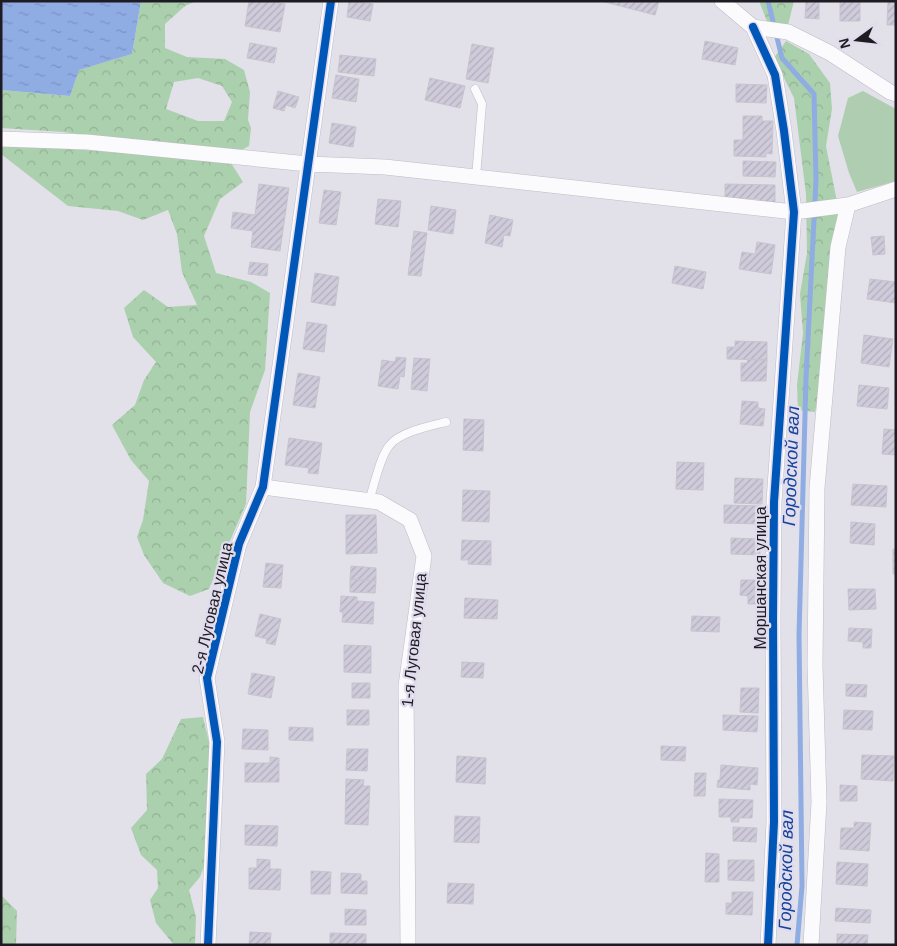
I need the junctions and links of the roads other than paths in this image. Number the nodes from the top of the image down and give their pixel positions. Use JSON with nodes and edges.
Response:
{"nodes":[{"id":1,"x":331,"y":1,"type":"edge"},
{"id":2,"x":722,"y":1,"type":"edge"},
{"id":3,"x":753,"y":27,"type":"junction"},
{"id":4,"x":475,"y":89,"type":"dead end"},
{"id":5,"x":896,"y":94,"type":"edge"},
{"id":6,"x":1,"y":139,"type":"edge"},
{"id":7,"x":308,"y":164,"type":"junction"},
{"id":8,"x":476,"y":177,"type":"junction"},
{"id":9,"x":896,"y":189,"type":"edge"},
{"id":10,"x":848,"y":205,"type":"junction"},
{"id":11,"x":800,"y":211,"type":"junction"},
{"id":12,"x":446,"y":422,"type":"dead end"},
{"id":13,"x":263,"y":487,"type":"junction"},
{"id":14,"x":369,"y":501,"type":"junction"},
{"id":15,"x":208,"y":945,"type":"edge"},
{"id":16,"x":408,"y":945,"type":"edge"},
{"id":17,"x":768,"y":945,"type":"edge"},
{"id":18,"x":811,"y":945,"type":"edge"}],
"edges":[{"from":1,"to":7,"type":"street","name":"2-я Луговая улица"},
{"from":2,"to":3,"type":"street"},
{"from":3,"to":5,"type":"street"},
{"from":3,"to":11,"type":"street","name":"Моршанская улица"},
{"from":4,"to":8,"type":"lane"},
{"from":6,"to":7,"type":"street"},
{"from":7,"to":8,"type":"street"},
{"from":7,"to":13,"type":"street","name":"2-я Луговая улица"},
{"from":8,"to":11,"type":"street"},
{"from":9,"to":10,"type":"street"},
{"from":10,"to":11,"type":"street"},
{"from":10,"to":18,"type":"street"},
{"from":11,"to":17,"type":"street","name":"Моршанская улица"},
{"from":12,"to":14,"type":"lane"},
{"from":13,"to":14,"type":"street","name":"1-я Луговая улица"},
{"from":13,"to":15,"type":"street","name":"2-я Луговая улица"},
{"from":14,"to":16,"type":"street","name":"1-я Луговая улица"}]}
